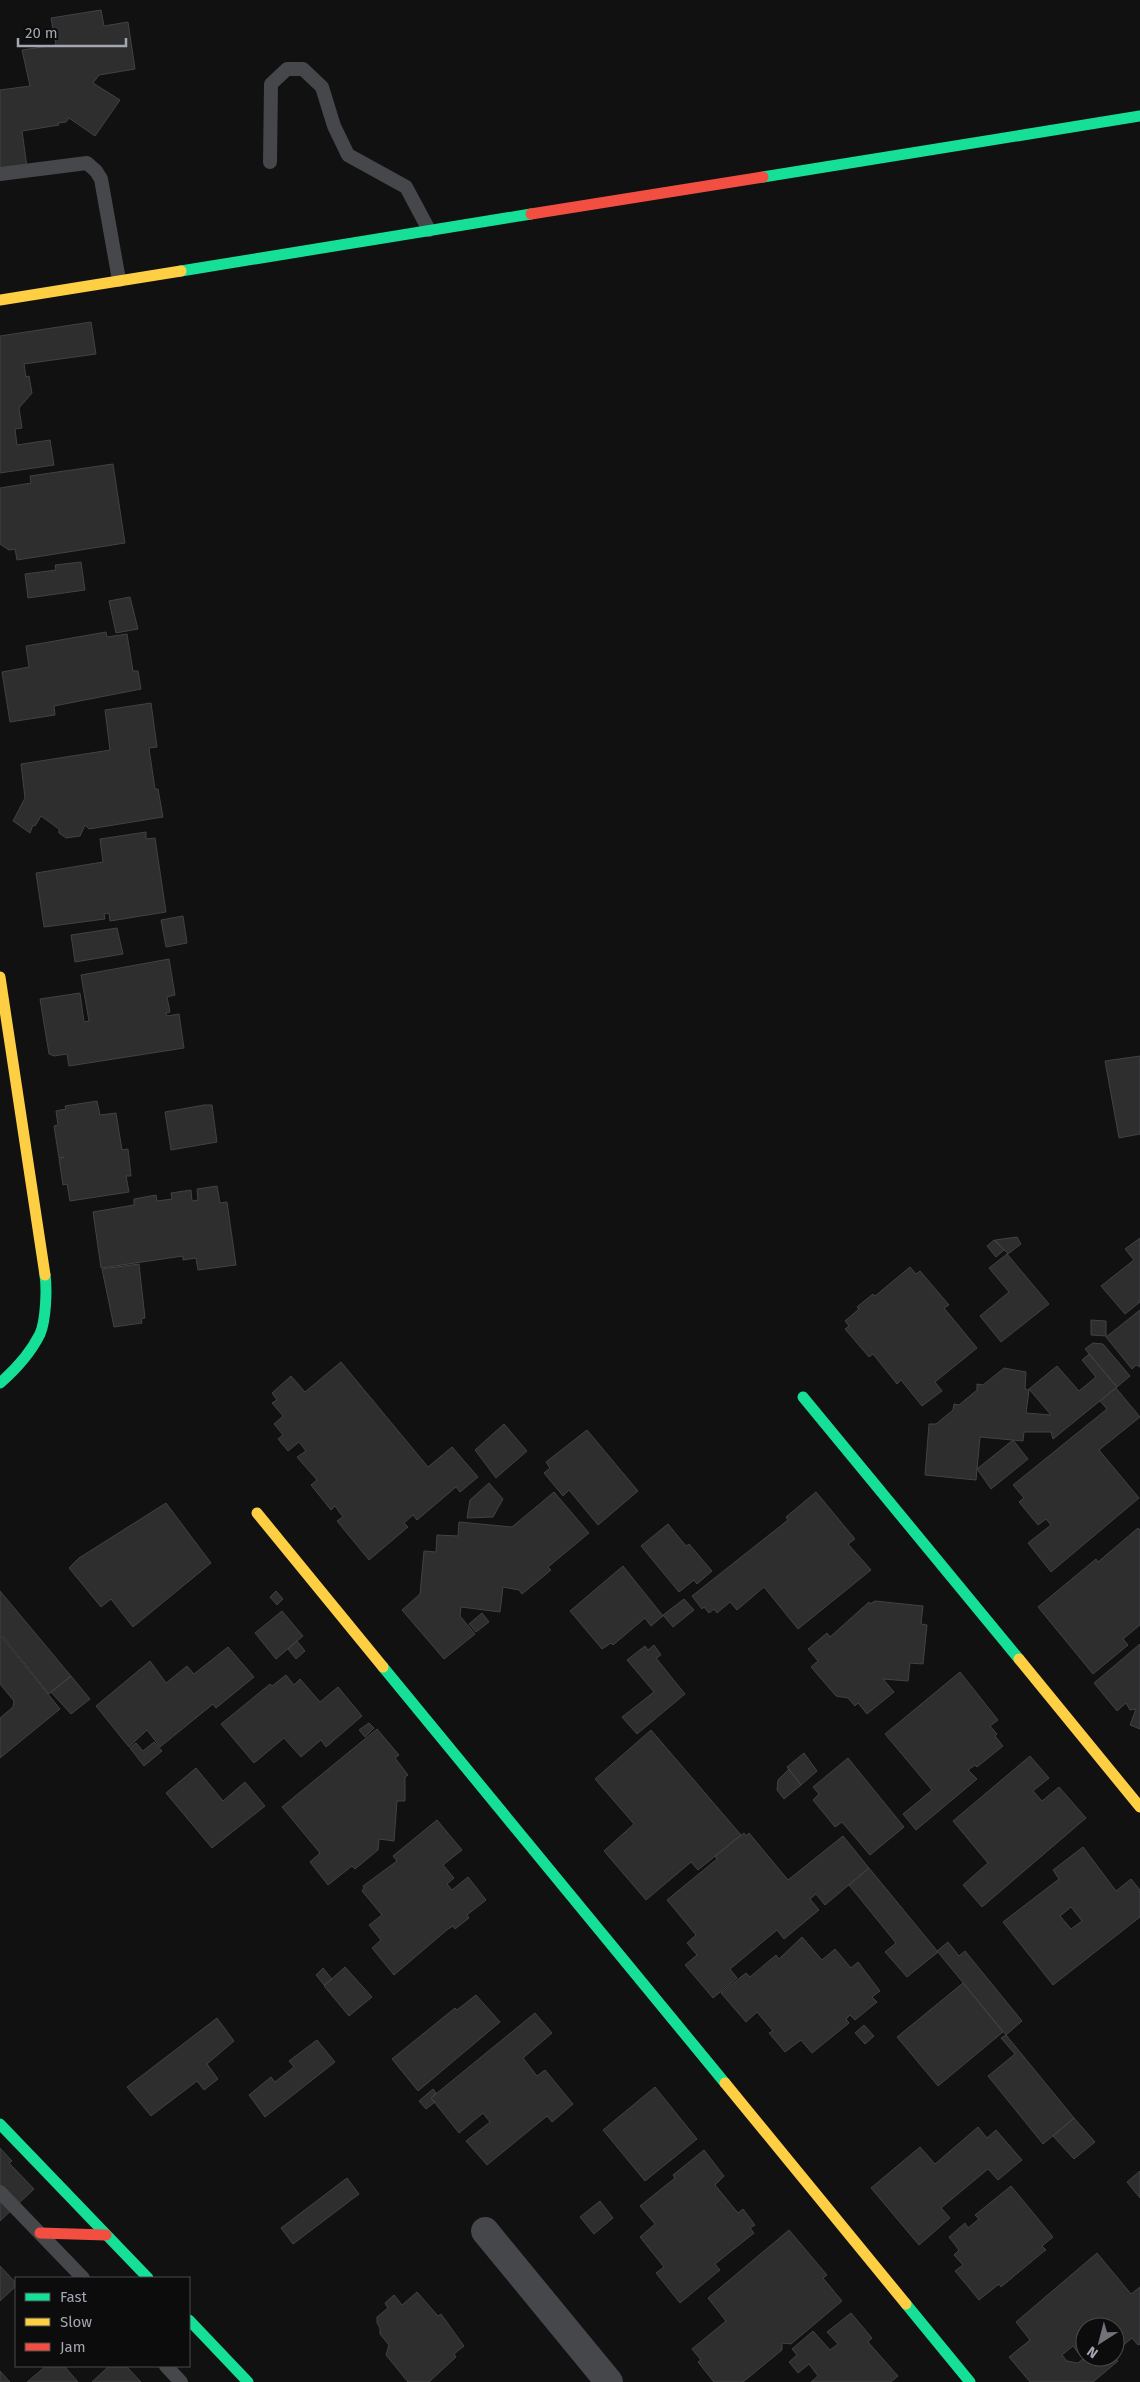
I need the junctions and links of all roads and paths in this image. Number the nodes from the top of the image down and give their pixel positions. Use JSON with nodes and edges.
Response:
{"nodes":[{"id":1,"x":1140,"y":116,"type":"edge"},
{"id":2,"x":270,"y":162,"type":"dead end"},
{"id":3,"x":0,"y":174,"type":"edge"},
{"id":4,"x":429,"y":230,"type":"junction"},
{"id":5,"x":119,"y":280,"type":"junction"},
{"id":6,"x":0,"y":300,"type":"edge"},
{"id":7,"x":0,"y":977,"type":"edge"},
{"id":8,"x":0,"y":1383,"type":"edge"},
{"id":9,"x":803,"y":1397,"type":"dead end"},
{"id":10,"x":257,"y":1512,"type":"dead end"},
{"id":11,"x":1140,"y":1807,"type":"edge"},
{"id":12,"x":0,"y":2124,"type":"edge"},
{"id":13,"x":0,"y":2192,"type":"edge"},
{"id":14,"x":485,"y":2231,"type":"dead end"},
{"id":15,"x":40,"y":2233,"type":"junction"},
{"id":16,"x":106,"y":2234,"type":"junction"},
{"id":17,"x":82,"y":2277,"type":"edge"},
{"id":18,"x":147,"y":2277,"type":"edge"},
{"id":19,"x":190,"y":2321,"type":"edge"},
{"id":20,"x":167,"y":2367,"type":"edge"},
{"id":21,"x":181,"y":2382,"type":"edge"},
{"id":22,"x":248,"y":2382,"type":"edge"},
{"id":23,"x":609,"y":2382,"type":"edge"},
{"id":24,"x":970,"y":2382,"type":"edge"}],
"edges":[{"from":1,"to":4,"type":"street"},
{"from":2,"to":4,"type":"lane"},
{"from":3,"to":5,"type":"lane"},
{"from":4,"to":5,"type":"street"},
{"from":5,"to":6,"type":"street"},
{"from":7,"to":8,"type":"street"},
{"from":9,"to":11,"type":"street"},
{"from":10,"to":24,"type":"street"},
{"from":12,"to":16,"type":"street"},
{"from":13,"to":15,"type":"lane"},
{"from":14,"to":23,"type":"street"},
{"from":15,"to":16,"type":"street"},
{"from":15,"to":17,"type":"lane"},
{"from":16,"to":18,"type":"street"},
{"from":19,"to":22,"type":"street"},
{"from":20,"to":21,"type":"lane"}]}
